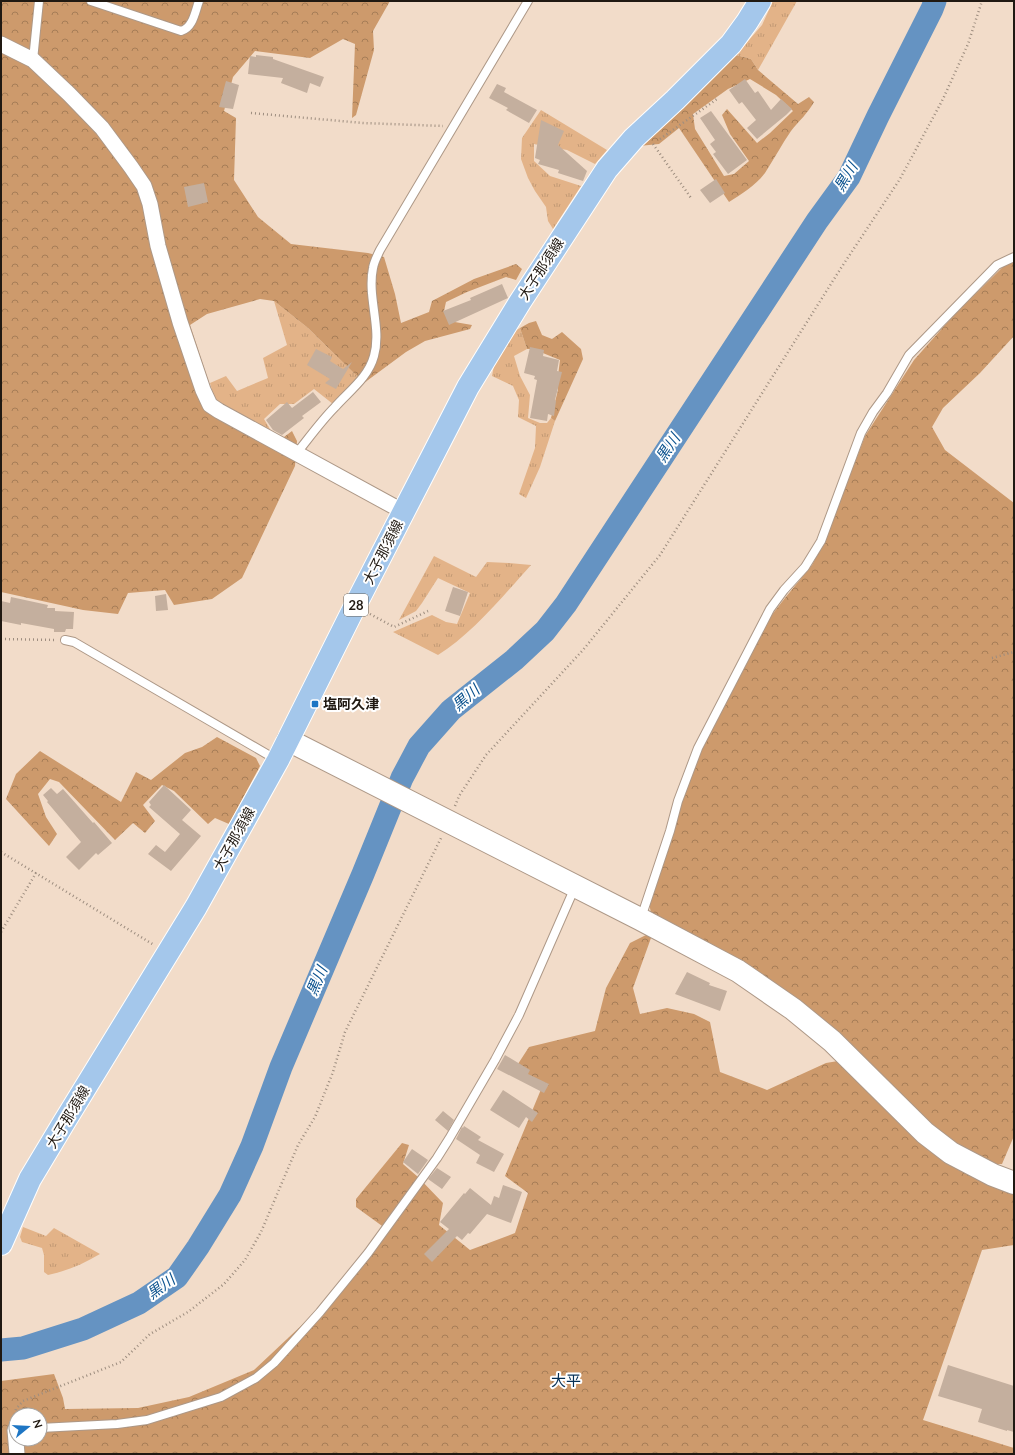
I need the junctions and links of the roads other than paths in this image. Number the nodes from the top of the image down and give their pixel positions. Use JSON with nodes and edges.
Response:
{"nodes":[{"id":1,"x":39,"y":1,"type":"edge"},
{"id":2,"x":91,"y":1,"type":"edge"},
{"id":3,"x":198,"y":1,"type":"edge"},
{"id":4,"x":528,"y":1,"type":"edge"},
{"id":5,"x":760,"y":1,"type":"edge"},
{"id":6,"x":112,"y":5,"type":"edge"},
{"id":7,"x":1,"y":44,"type":"edge"},
{"id":8,"x":33,"y":60,"type":"junction"},
{"id":9,"x":1014,"y":257,"type":"edge"},
{"id":10,"x":296,"y":454,"type":"junction"},
{"id":11,"x":404,"y":512,"type":"junction"},
{"id":12,"x":65,"y":640,"type":"road end"},
{"id":13,"x":288,"y":740,"type":"junction"},
{"id":14,"x":278,"y":760,"type":"junction"},
{"id":15,"x":575,"y":886,"type":"junction"},
{"id":16,"x":640,"y":919,"type":"junction"},
{"id":17,"x":1014,"y":1183,"type":"edge"},
{"id":18,"x":1,"y":1244,"type":"edge"},
{"id":19,"x":48,"y":1428,"type":"edge"}],
"edges":[{"from":1,"to":8,"type":"lane"},
{"from":2,"to":6,"type":"lane"},
{"from":3,"to":6,"type":"lane"},
{"from":4,"to":10,"type":"lane"},
{"from":5,"to":11,"type":"main road","name":"大子那須線","number":"28"},
{"from":7,"to":8,"type":"street"},
{"from":8,"to":10,"type":"street"},
{"from":9,"to":16,"type":"lane"},
{"from":10,"to":11,"type":"street"},
{"from":11,"to":13,"type":"main road","name":"大子那須線","number":"28"},
{"from":12,"to":14,"type":"lane"},
{"from":13,"to":14,"type":"main road","name":"大子那須線","number":"28"},
{"from":13,"to":15,"type":"street"},
{"from":14,"to":18,"type":"main road","name":"大子那須線","number":"28"},
{"from":15,"to":16,"type":"street"},
{"from":15,"to":19,"type":"lane"},
{"from":16,"to":17,"type":"street"}]}
